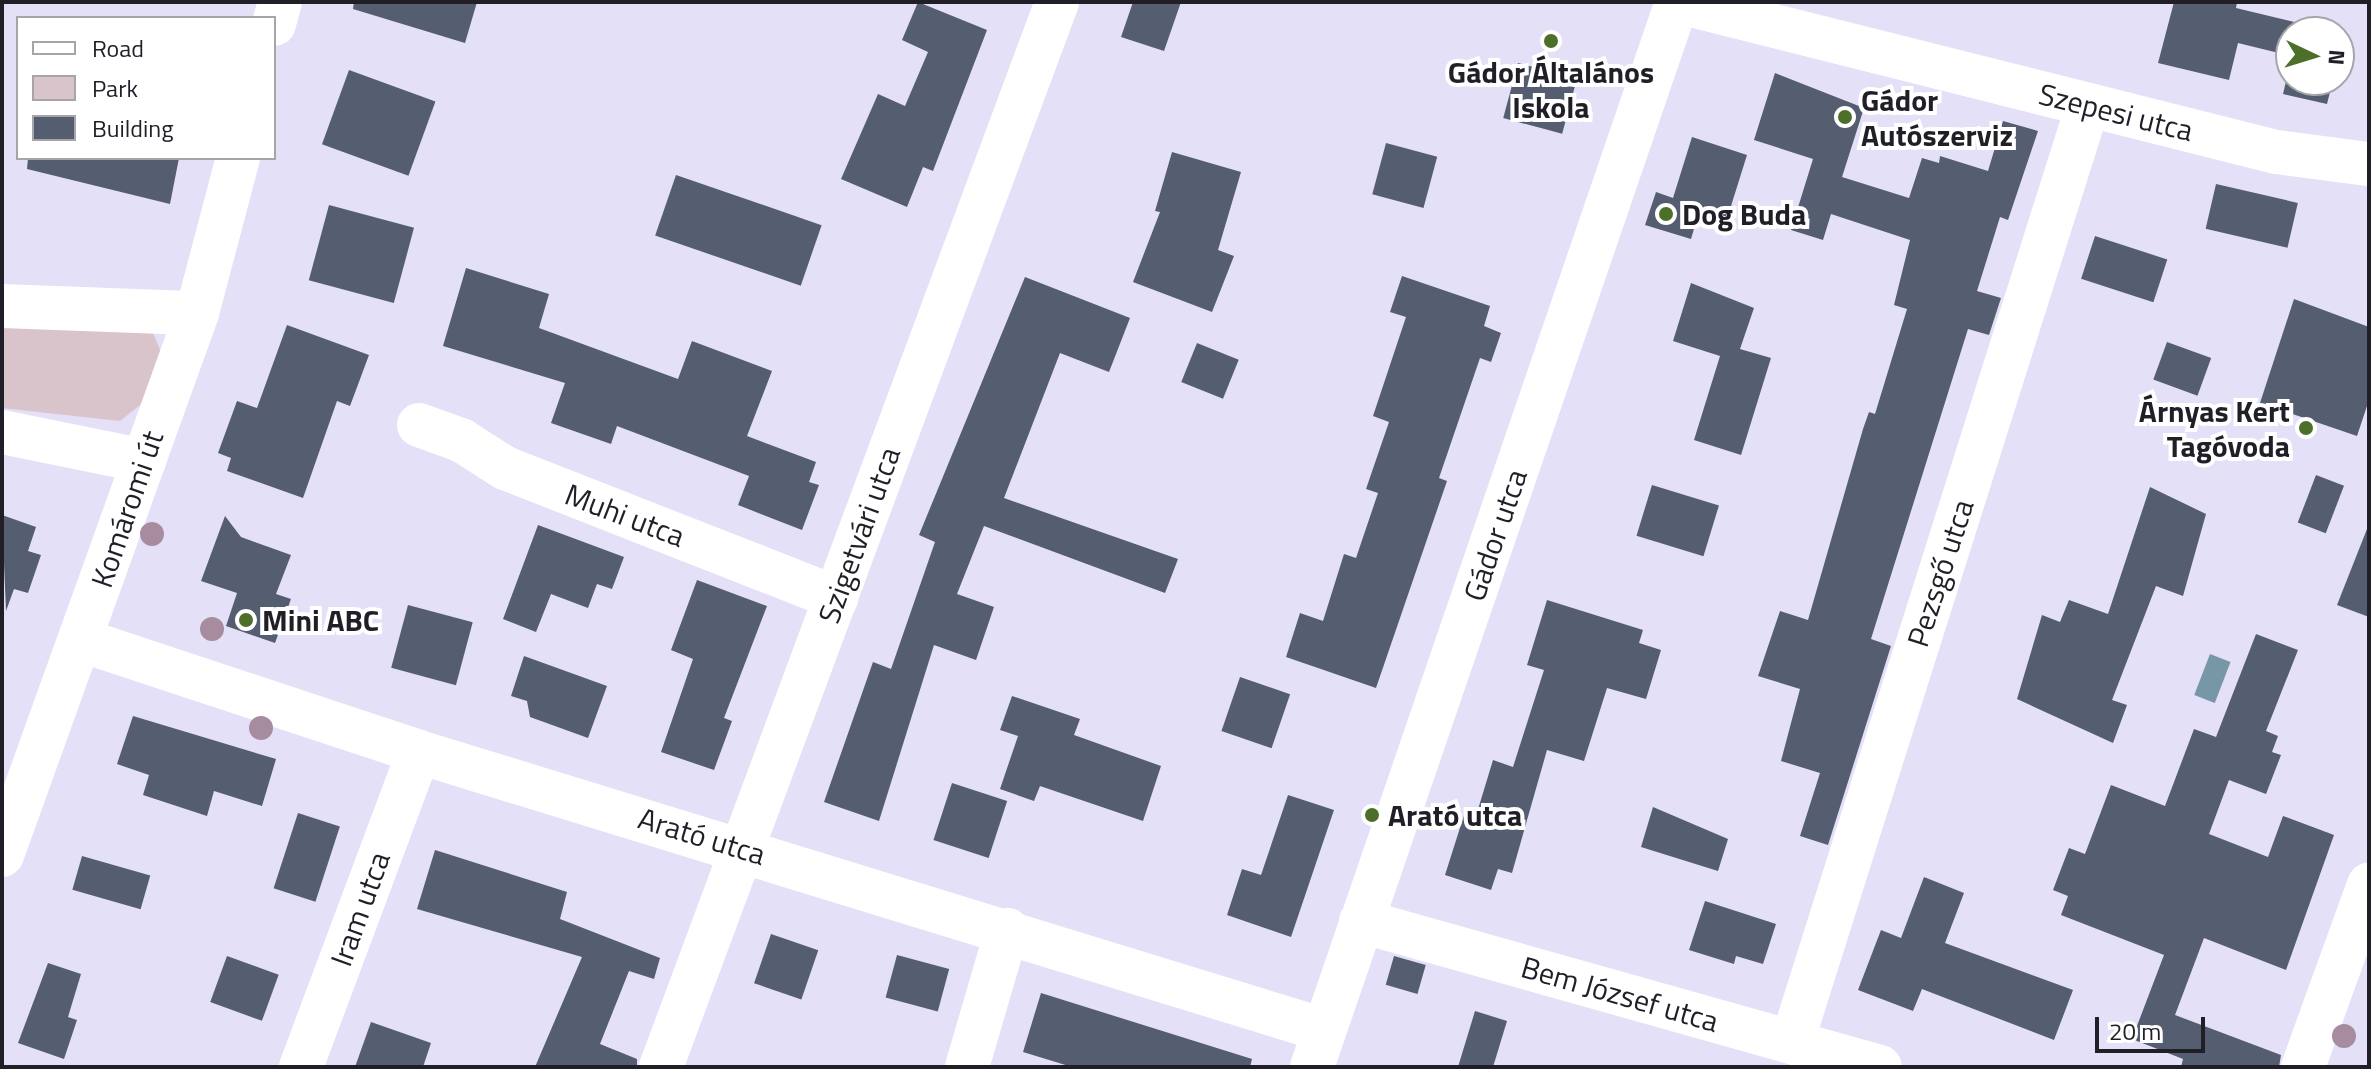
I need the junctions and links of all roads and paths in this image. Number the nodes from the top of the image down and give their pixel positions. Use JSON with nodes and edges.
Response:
{"nodes":[{"id":1,"x":1057,"y":2,"type":"edge"},
{"id":2,"x":1678,"y":2,"type":"edge"},
{"id":3,"x":2088,"y":105,"type":"junction"},
{"id":4,"x":237,"y":160,"type":"edge"},
{"id":5,"x":2369,"y":163,"type":"edge"},
{"id":6,"x":2,"y":306,"type":"edge"},
{"id":7,"x":197,"y":313,"type":"junction"},
{"id":8,"x":419,"y":425,"type":"dead end"},
{"id":9,"x":2,"y":432,"type":"edge"},
{"id":10,"x":144,"y":461,"type":"junction"},
{"id":11,"x":836,"y":598,"type":"junction"},
{"id":12,"x":81,"y":640,"type":"junction"},
{"id":13,"x":419,"y":752,"type":"junction"},
{"id":14,"x":745,"y":848,"type":"junction"},
{"id":15,"x":2,"y":855,"type":"edge"},
{"id":16,"x":2369,"y":885,"type":"edge"},
{"id":17,"x":1361,"y":921,"type":"junction"},
{"id":18,"x":1007,"y":930,"type":"junction"},
{"id":19,"x":1792,"y":1042,"type":"junction"},
{"id":20,"x":1318,"y":1049,"type":"edge"},
{"id":21,"x":301,"y":1067,"type":"edge"},
{"id":22,"x":661,"y":1067,"type":"edge"},
{"id":23,"x":967,"y":1067,"type":"edge"},
{"id":24,"x":1880,"y":1067,"type":"edge"},
{"id":25,"x":2303,"y":1067,"type":"edge"}],
"edges":[{"from":1,"to":11,"type":"street","name":"Szigetvári utca"},
{"from":2,"to":3,"type":"street","name":"Szepesi utca"},
{"from":2,"to":17,"type":"street","name":"Gádor utca"},
{"from":3,"to":5,"type":"street","name":"Szepesi utca"},
{"from":3,"to":19,"type":"street","name":"Pezsgő utca"},
{"from":4,"to":7,"type":"street","name":"Komáromi út"},
{"from":6,"to":7,"type":"street"},
{"from":7,"to":10,"type":"street","name":"Komáromi út"},
{"from":8,"to":11,"type":"street","name":"Muhi utca"},
{"from":9,"to":10,"type":"street"},
{"from":10,"to":12,"type":"street","name":"Komáromi út"},
{"from":11,"to":14,"type":"street","name":"Szigetvári utca"},
{"from":12,"to":13,"type":"street","name":"Arató utca"},
{"from":12,"to":15,"type":"street","name":"Komáromi út"},
{"from":13,"to":14,"type":"street","name":"Arató utca"},
{"from":13,"to":21,"type":"street","name":"Iram utca"},
{"from":14,"to":18,"type":"street","name":"Arató utca"},
{"from":14,"to":22,"type":"street","name":"Szigetvári utca"},
{"from":16,"to":25,"type":"street"},
{"from":17,"to":19,"type":"street","name":"Bem József utca"},
{"from":17,"to":20,"type":"street","name":"Gádor utca"},
{"from":18,"to":20,"type":"street","name":"Arató utca"},
{"from":18,"to":23,"type":"street"},
{"from":19,"to":24,"type":"street","name":"Bem József utca"}]}
